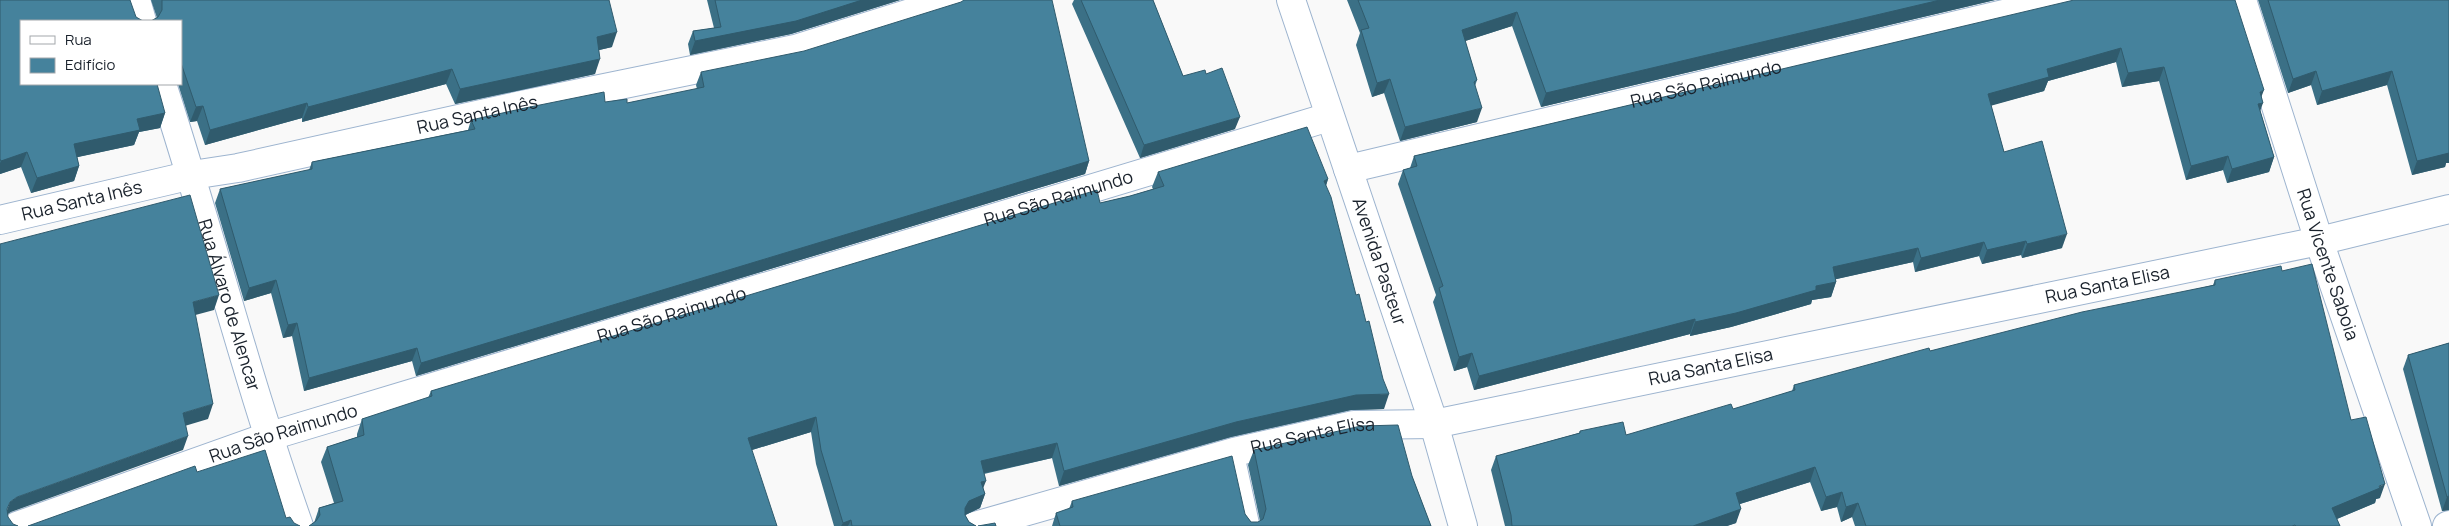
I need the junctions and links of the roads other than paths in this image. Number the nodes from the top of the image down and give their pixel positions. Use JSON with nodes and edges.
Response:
{"nodes":[{"id":1,"x":136,"y":0,"type":"edge"},
{"id":2,"x":952,"y":0,"type":"edge"},
{"id":3,"x":1291,"y":0,"type":"edge"},
{"id":4,"x":2062,"y":0,"type":"edge"},
{"id":5,"x":2242,"y":0,"type":"edge"},
{"id":6,"x":142,"y":20,"type":"edge"},
{"id":7,"x":162,"y":85,"type":"edge"},
{"id":8,"x":1329,"y":117,"type":"junction"},
{"id":9,"x":1348,"y":168,"type":"junction"},
{"id":10,"x":192,"y":175,"type":"junction"},
{"id":11,"x":2449,"y":209,"type":"edge"},
{"id":12,"x":0,"y":220,"type":"edge"},
{"id":13,"x":2319,"y":241,"type":"junction"},
{"id":14,"x":1434,"y":424,"type":"junction"},
{"id":15,"x":267,"y":437,"type":"junction"},
{"id":16,"x":1234,"y":452,"type":"junction"},
{"id":17,"x":17,"y":526,"type":"edge"},
{"id":18,"x":299,"y":526,"type":"edge"},
{"id":19,"x":975,"y":526,"type":"edge"},
{"id":20,"x":1250,"y":526,"type":"edge"},
{"id":21,"x":1463,"y":526,"type":"edge"},
{"id":22,"x":2417,"y":526,"type":"edge"}],
"edges":[{"from":1,"to":6,"type":"street"},
{"from":2,"to":10,"type":"street","name":"Rua Santa Inês"},
{"from":3,"to":8,"type":"street","name":"Avenida Pasteur"},
{"from":4,"to":9,"type":"street","name":"Rua São Raimundo"},
{"from":5,"to":13,"type":"street","name":"Rua Vicente Saboia"},
{"from":7,"to":10,"type":"street","name":"Rua Álvaro de Alencar"},
{"from":8,"to":9,"type":"street","name":"Avenida Pasteur"},
{"from":8,"to":15,"type":"street","name":"Rua São Raimundo"},
{"from":9,"to":14,"type":"street","name":"Avenida Pasteur"},
{"from":10,"to":12,"type":"street","name":"Rua Santa Inês"},
{"from":10,"to":15,"type":"street","name":"Rua Álvaro de Alencar"},
{"from":11,"to":13,"type":"street","name":"Rua Santa Elisa"},
{"from":13,"to":14,"type":"street","name":"Rua Santa Elisa"},
{"from":13,"to":22,"type":"street","name":"Rua Vicente Saboia"},
{"from":14,"to":16,"type":"street","name":"Rua Santa Elisa"},
{"from":14,"to":21,"type":"street","name":"Avenida Pasteur"},
{"from":15,"to":17,"type":"street","name":"Rua São Raimundo"},
{"from":15,"to":18,"type":"street","name":"Rua Álvaro de Alencar"},
{"from":16,"to":19,"type":"street","name":"Rua Santa Elisa"},
{"from":16,"to":20,"type":"lane"}]}
